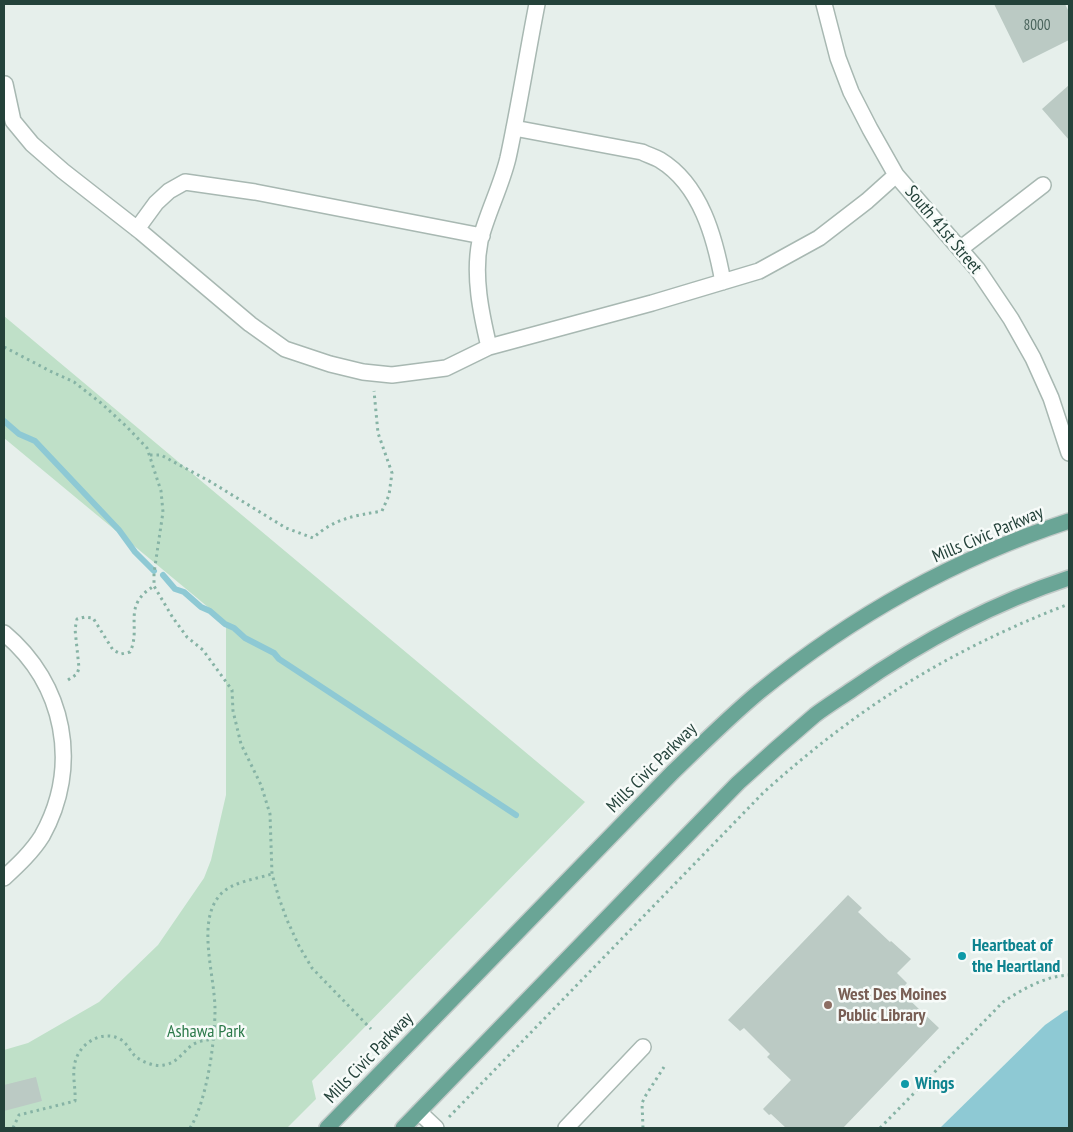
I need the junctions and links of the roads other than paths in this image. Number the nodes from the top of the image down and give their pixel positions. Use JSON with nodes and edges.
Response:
{"nodes":[{"id":1,"x":536,"y":4,"type":"edge"},
{"id":2,"x":824,"y":4,"type":"edge"},
{"id":3,"x":5,"y":84,"type":"edge"},
{"id":4,"x":514,"y":128,"type":"junction"},
{"id":5,"x":896,"y":174,"type":"junction"},
{"id":6,"x":1043,"y":185,"type":"dead end"},
{"id":7,"x":138,"y":229,"type":"junction"},
{"id":8,"x":482,"y":236,"type":"junction"},
{"id":9,"x":960,"y":249,"type":"junction"},
{"id":10,"x":723,"y":282,"type":"junction"},
{"id":11,"x":489,"y":347,"type":"junction"},
{"id":12,"x":1069,"y":453,"type":"edge"},
{"id":13,"x":1069,"y":522,"type":"edge"},
{"id":14,"x":1069,"y":578,"type":"edge"},
{"id":15,"x":4,"y":633,"type":"edge"},
{"id":16,"x":4,"y":878,"type":"edge"},
{"id":17,"x":643,"y":1047,"type":"dead end"},
{"id":18,"x":419,"y":1112,"type":"junction"},
{"id":19,"x":440,"y":1125,"type":"edge"},
{"id":20,"x":327,"y":1128,"type":"edge"},
{"id":21,"x":403,"y":1128,"type":"edge"},
{"id":22,"x":566,"y":1128,"type":"edge"}],
"edges":[{"from":1,"to":4,"type":"street"},
{"from":2,"to":5,"type":"street","name":"South 41st Street"},
{"from":3,"to":7,"type":"street"},
{"from":4,"to":8,"type":"street"},
{"from":4,"to":10,"type":"street"},
{"from":5,"to":9,"type":"street","name":"South 41st Street"},
{"from":5,"to":10,"type":"street"},
{"from":6,"to":9,"type":"street"},
{"from":7,"to":8,"type":"street"},
{"from":7,"to":11,"type":"street"},
{"from":8,"to":11,"type":"street"},
{"from":9,"to":12,"type":"street","name":"South 41st Street"},
{"from":10,"to":11,"type":"street"},
{"from":13,"to":20,"type":"main road","name":"Mills Civic Parkway"},
{"from":14,"to":18,"type":"main road"},
{"from":15,"to":16,"type":"street"},
{"from":17,"to":22,"type":"street"},
{"from":18,"to":19,"type":"street"},
{"from":18,"to":21,"type":"main road"}]}
